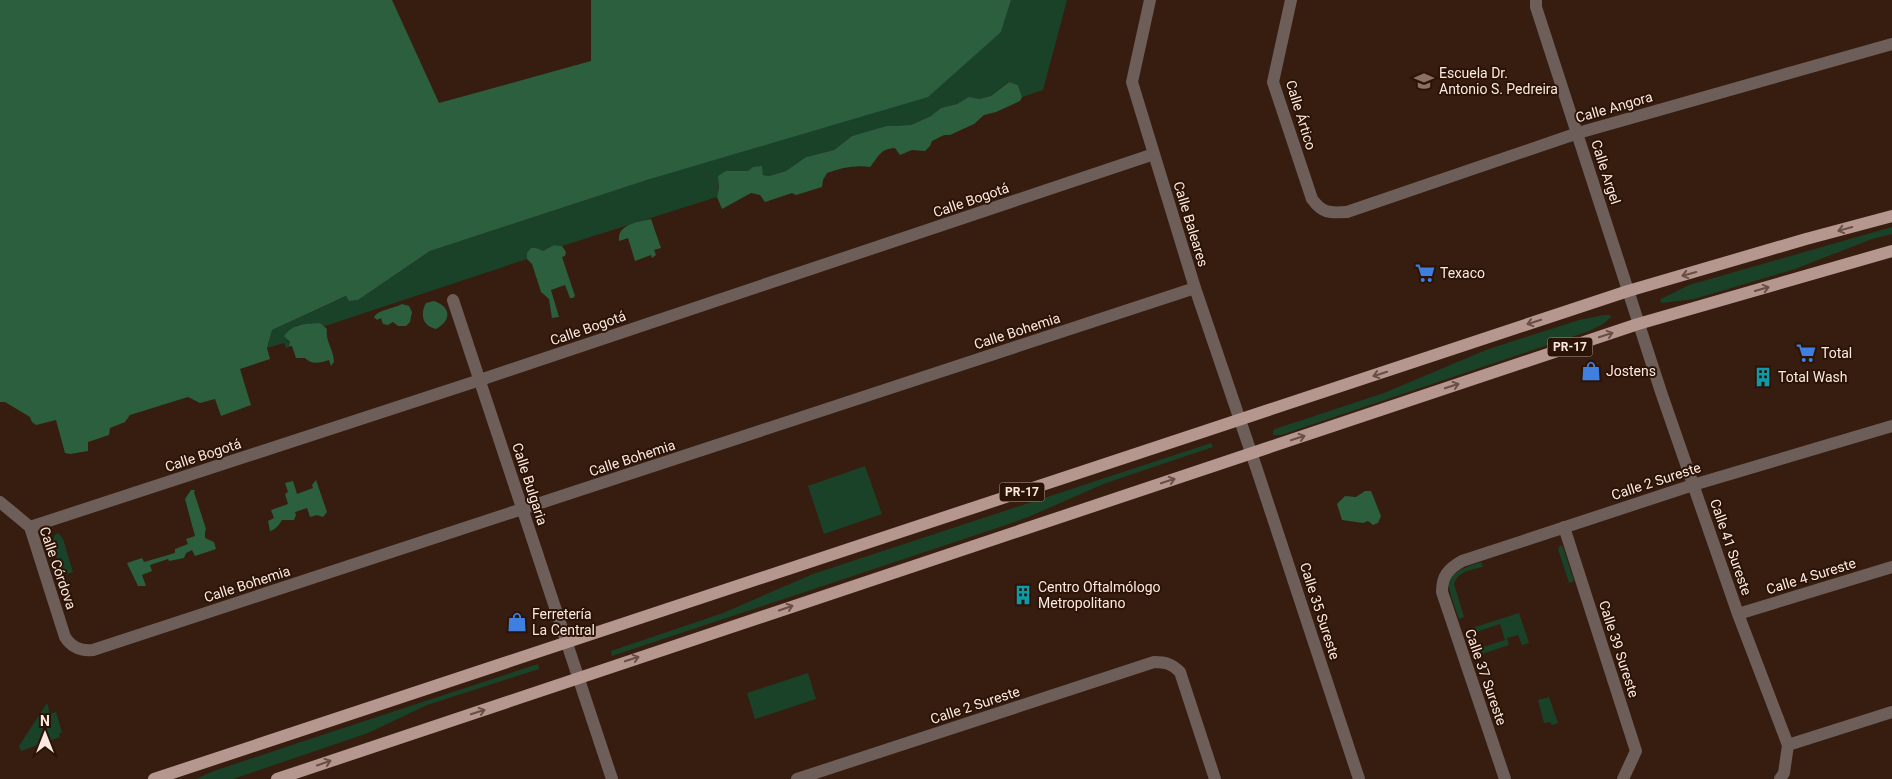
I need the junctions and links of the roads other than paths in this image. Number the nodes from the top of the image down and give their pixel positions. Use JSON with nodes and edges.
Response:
{"nodes":[{"id":1,"x":1150,"y":0,"type":"edge"},
{"id":2,"x":1292,"y":0,"type":"edge"},
{"id":3,"x":1536,"y":0,"type":"edge"},
{"id":4,"x":1892,"y":44,"type":"edge"},
{"id":5,"x":1578,"y":133,"type":"junction"},
{"id":6,"x":1154,"y":154,"type":"junction"},
{"id":7,"x":1347,"y":212,"type":"joint"},
{"id":8,"x":1892,"y":216,"type":"edge"},
{"id":9,"x":1892,"y":251,"type":"edge"},
{"id":10,"x":1194,"y":288,"type":"junction"},
{"id":11,"x":1628,"y":291,"type":"junction"},
{"id":12,"x":453,"y":300,"type":"dead end"},
{"id":13,"x":1638,"y":324,"type":"junction"},
{"id":14,"x":480,"y":380,"type":"junction"},
{"id":15,"x":1240,"y":420,"type":"junction"},
{"id":16,"x":1892,"y":426,"type":"edge"},
{"id":17,"x":1252,"y":453,"type":"junction"},
{"id":18,"x":1693,"y":485,"type":"junction"},
{"id":19,"x":0,"y":502,"type":"edge"},
{"id":20,"x":523,"y":510,"type":"junction"},
{"id":21,"x":30,"y":527,"type":"junction"},
{"id":22,"x":1564,"y":527,"type":"junction"},
{"id":23,"x":1892,"y":567,"type":"edge"},
{"id":24,"x":1442,"y":584,"type":"joint"},
{"id":25,"x":1738,"y":614,"type":"junction"},
{"id":26,"x":568,"y":642,"type":"junction"},
{"id":27,"x":78,"y":649,"type":"joint"},
{"id":28,"x":579,"y":677,"type":"junction"},
{"id":29,"x":1892,"y":712,"type":"edge"},
{"id":30,"x":1788,"y":745,"type":"junction"},
{"id":31,"x":154,"y":779,"type":"edge"},
{"id":32,"x":278,"y":779,"type":"edge"},
{"id":33,"x":612,"y":779,"type":"edge"},
{"id":34,"x":797,"y":779,"type":"edge"},
{"id":35,"x":1215,"y":779,"type":"edge"},
{"id":36,"x":1359,"y":779,"type":"edge"},
{"id":37,"x":1505,"y":779,"type":"edge"},
{"id":38,"x":1623,"y":779,"type":"edge"},
{"id":39,"x":1780,"y":779,"type":"edge"}],
"edges":[{"from":1,"to":6,"type":"street","name":"Calle Baleares"},
{"from":2,"to":7,"type":"street","name":"Calle Ártico"},
{"from":3,"to":5,"type":"street","name":"Calle Argel"},
{"from":4,"to":5,"type":"street","name":"Calle Angora"},
{"from":5,"to":7,"type":"street","name":"Calle Angora"},
{"from":5,"to":11,"type":"street","name":"Calle Argel"},
{"from":6,"to":10,"type":"street","name":"Calle Baleares"},
{"from":6,"to":14,"type":"street","name":"Calle Bogotá"},
{"from":8,"to":11,"type":"main road","number":"PR-17","one_way":true},
{"from":13,"to":9,"type":"main road","number":"PR-17","one_way":true},
{"from":10,"to":15,"type":"street","name":"Calle Baleares"},
{"from":10,"to":20,"type":"street","name":"Calle Bohemia"},
{"from":11,"to":13,"type":"street","name":"Calle Argel"},
{"from":11,"to":15,"type":"main road","number":"PR-17","one_way":true},
{"from":12,"to":14,"type":"street","name":"Calle Bulgaria"},
{"from":17,"to":13,"type":"main road","number":"PR-17","one_way":true},
{"from":13,"to":18,"type":"street","name":"Calle 41 Sureste"},
{"from":14,"to":20,"type":"street","name":"Calle Bulgaria"},
{"from":14,"to":21,"type":"street","name":"Calle Bogotá"},
{"from":15,"to":17,"type":"street","name":"Calle Baleares"},
{"from":15,"to":26,"type":"main road","number":"PR-17"},
{"from":16,"to":18,"type":"street","name":"Calle 2 Sureste"},
{"from":28,"to":17,"type":"main road","number":"PR-17","one_way":true},
{"from":17,"to":36,"type":"street","name":"Calle 35 Sureste"},
{"from":18,"to":22,"type":"street","name":"Calle 2 Sureste"},
{"from":18,"to":25,"type":"street","name":"Calle 41 Sureste"},
{"from":19,"to":21,"type":"street","name":"Calle Córdova"},
{"from":20,"to":26,"type":"street","name":"Calle Bulgaria"},
{"from":20,"to":27,"type":"street","name":"Calle Bohemia"},
{"from":21,"to":27,"type":"street","name":"Calle Córdova"},
{"from":22,"to":24,"type":"street","name":"Calle 2 Sureste"},
{"from":22,"to":38,"type":"street","name":"Calle 39 Sureste"},
{"from":23,"to":25,"type":"street","name":"Calle 4 Sureste"},
{"from":24,"to":37,"type":"street","name":"Calle 37 Sureste"},
{"from":25,"to":30,"type":"street","name":"Calle 41 Sureste"},
{"from":26,"to":28,"type":"street","name":"Calle Bulgaria"},
{"from":26,"to":31,"type":"main road","number":"PR-17"},
{"from":32,"to":28,"type":"main road","number":"PR-17","one_way":true},
{"from":28,"to":33,"type":"street","name":"Calle Bulgaria"},
{"from":29,"to":30,"type":"street"},
{"from":30,"to":39,"type":"street","name":"Calle 41 Sureste"},
{"from":34,"to":35,"type":"street","name":"Calle 2 Sureste"}]}
